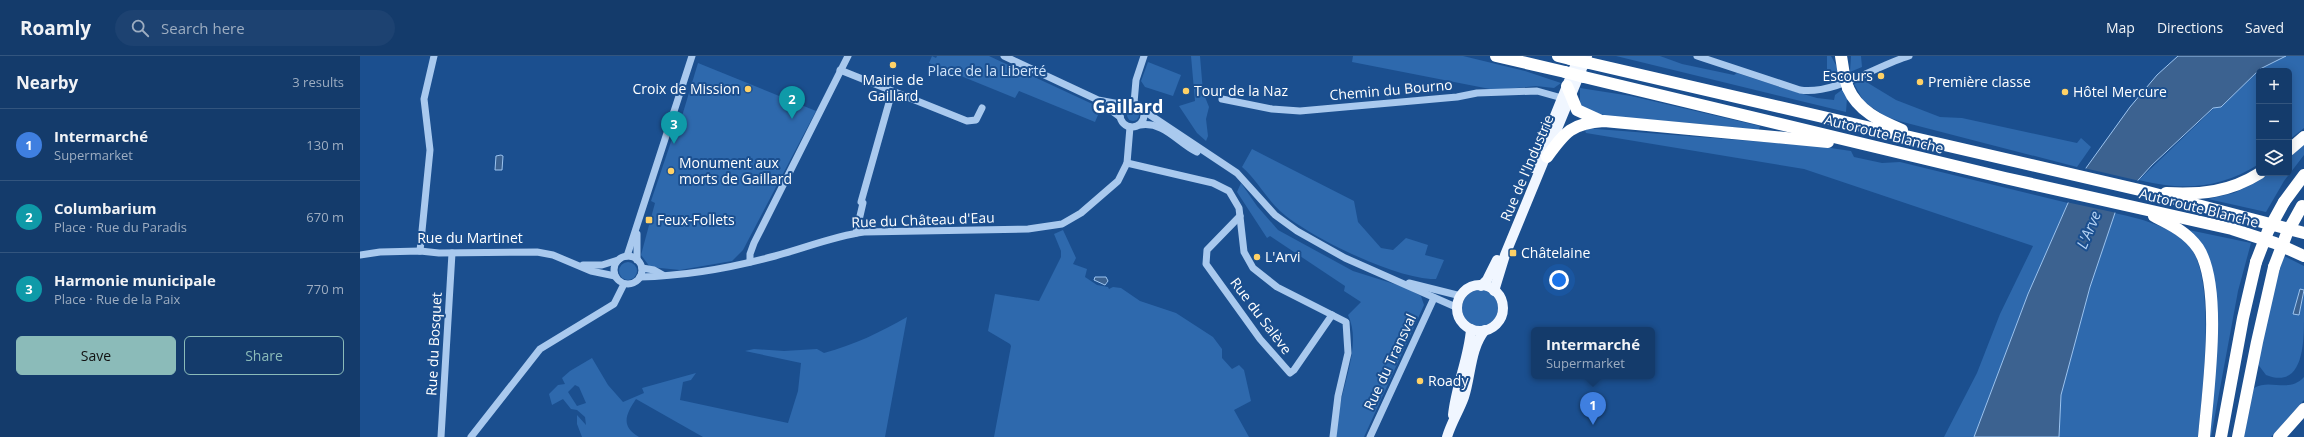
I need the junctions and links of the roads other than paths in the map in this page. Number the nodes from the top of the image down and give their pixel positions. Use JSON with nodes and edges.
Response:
{"nodes":[{"id":1,"x":434,"y":56,"type":"edge"},
{"id":2,"x":692,"y":56,"type":"edge"},
{"id":3,"x":848,"y":56,"type":"edge"},
{"id":4,"x":1004,"y":56,"type":"edge"},
{"id":5,"x":1144,"y":56,"type":"edge"},
{"id":6,"x":1496,"y":56,"type":"edge"},
{"id":7,"x":1558,"y":56,"type":"edge"},
{"id":8,"x":1697,"y":56,"type":"edge"},
{"id":9,"x":1840,"y":56,"type":"edge"},
{"id":10,"x":1909,"y":56,"type":"edge"},
{"id":11,"x":1575,"y":58,"type":"edge"},
{"id":12,"x":1588,"y":60,"type":"edge"},
{"id":13,"x":840,"y":70,"type":"junction"},
{"id":14,"x":1567,"y":86,"type":"joint"},
{"id":15,"x":892,"y":92,"type":"junction"},
{"id":16,"x":1566,"y":98,"type":"junction"},
{"id":17,"x":1222,"y":99,"type":"dead end"},
{"id":18,"x":1098,"y":100,"type":"junction"},
{"id":19,"x":1134,"y":103,"type":"junction"},
{"id":20,"x":1125,"y":106,"type":"junction"},
{"id":21,"x":982,"y":108,"type":"dead end"},
{"id":22,"x":1144,"y":111,"type":"junction"},
{"id":23,"x":1120,"y":117,"type":"junction"},
{"id":24,"x":1604,"y":121,"type":"junction"},
{"id":25,"x":1140,"y":125,"type":"junction"},
{"id":26,"x":1130,"y":127,"type":"junction"},
{"id":27,"x":2304,"y":137,"type":"edge"},
{"id":28,"x":1925,"y":140,"type":"junction"},
{"id":29,"x":2292,"y":147,"type":"edge"},
{"id":30,"x":1887,"y":150,"type":"junction"},
{"id":31,"x":1547,"y":156,"type":"junction"},
{"id":32,"x":1127,"y":163,"type":"junction"},
{"id":33,"x":1222,"y":164,"type":"junction"},
{"id":34,"x":2256,"y":175,"type":"edge"},
{"id":35,"x":2304,"y":175,"type":"edge"},
{"id":36,"x":2152,"y":193,"type":"junction"},
{"id":37,"x":2303,"y":205,"type":"edge"},
{"id":38,"x":2143,"y":210,"type":"junction"},
{"id":39,"x":1240,"y":216,"type":"junction"},
{"id":40,"x":637,"y":229,"type":"junction"},
{"id":41,"x":856,"y":233,"type":"junction"},
{"id":42,"x":2304,"y":233,"type":"edge"},
{"id":43,"x":420,"y":251,"type":"junction"},
{"id":44,"x":452,"y":253,"type":"junction"},
{"id":45,"x":360,"y":255,"type":"edge"},
{"id":46,"x":627,"y":256,"type":"junction"},
{"id":47,"x":2304,"y":256,"type":"edge"},
{"id":48,"x":618,"y":260,"type":"junction"},
{"id":49,"x":637,"y":260,"type":"junction"},
{"id":50,"x":750,"y":262,"type":"junction"},
{"id":51,"x":579,"y":265,"type":"junction"},
{"id":52,"x":642,"y":268,"type":"junction"},
{"id":53,"x":615,"y":276,"type":"junction"},
{"id":54,"x":663,"y":276,"type":"junction"},
{"id":55,"x":640,"y":277,"type":"junction"},
{"id":56,"x":1403,"y":282,"type":"junction"},
{"id":57,"x":624,"y":284,"type":"junction"},
{"id":58,"x":1481,"y":286,"type":"junction"},
{"id":59,"x":1494,"y":291,"type":"junction"},
{"id":60,"x":1461,"y":296,"type":"junction"},
{"id":61,"x":1434,"y":298,"type":"junction"},
{"id":62,"x":1458,"y":308,"type":"junction"},
{"id":63,"x":1332,"y":315,"type":"junction"},
{"id":64,"x":1471,"y":329,"type":"junction"},
{"id":65,"x":1485,"y":330,"type":"junction"},
{"id":66,"x":2304,"y":408,"type":"edge"},
{"id":67,"x":1453,"y":418,"type":"junction"},
{"id":68,"x":441,"y":437,"type":"edge"},
{"id":69,"x":471,"y":437,"type":"edge"},
{"id":70,"x":1333,"y":437,"type":"edge"},
{"id":71,"x":1370,"y":437,"type":"edge"},
{"id":72,"x":1447,"y":437,"type":"edge"},
{"id":73,"x":2204,"y":437,"type":"edge"},
{"id":74,"x":2221,"y":437,"type":"edge"},
{"id":75,"x":2238,"y":437,"type":"edge"},
{"id":76,"x":2279,"y":437,"type":"edge"}],
"edges":[{"from":1,"to":43,"type":"street"},
{"from":2,"to":40,"type":"street"},
{"from":3,"to":13,"type":"street"},
{"from":4,"to":18,"type":"street"},
{"from":5,"to":19,"type":"street"},
{"from":6,"to":30,"type":"highway","name":"Autoroute Blanche","bridge":true},
{"from":7,"to":11,"type":"highway","name":"Autoroute Blanche"},
{"from":8,"to":10,"type":"street"},
{"from":9,"to":28,"type":"highway","bridge":true},
{"from":11,"to":12,"type":"highway","name":"Autoroute Blanche","bridge":true},
{"from":11,"to":14,"type":"main road"},
{"from":12,"to":16,"type":"main road","name":"Rue de l'Industrie"},
{"from":12,"to":28,"type":"highway","name":"Autoroute Blanche"},
{"from":13,"to":15,"type":"street"},
{"from":13,"to":50,"type":"street"},
{"from":14,"to":16,"type":"highway"},
{"from":15,"to":21,"type":"street"},
{"from":15,"to":41,"type":"street"},
{"from":16,"to":17,"type":"street","name":"Chemin du Bourno"},
{"from":16,"to":24,"type":"highway"},
{"from":16,"to":31,"type":"main road","name":"Rue de l'Industrie"},
{"from":16,"to":58,"type":"main road","name":"Rue de l'Industrie"},
{"from":18,"to":20,"type":"street"},
{"from":18,"to":23,"type":"street"},
{"from":19,"to":20,"type":"street"},
{"from":19,"to":22,"type":"street"},
{"from":20,"to":23,"type":"street"},
{"from":22,"to":25,"type":"street"},
{"from":22,"to":33,"type":"street"},
{"from":23,"to":26,"type":"street"},
{"from":24,"to":30,"type":"highway"},
{"from":24,"to":31,"type":"highway"},
{"from":25,"to":26,"type":"street"},
{"from":25,"to":33,"type":"street"},
{"from":26,"to":32,"type":"street","name":"Rue du Château d'Eau"},
{"from":27,"to":29,"type":"highway"},
{"from":28,"to":36,"type":"highway","name":"Autoroute Blanche"},
{"from":30,"to":38,"type":"highway","name":"Autoroute Blanche"},
{"from":31,"to":59,"type":"main road","name":"Rue de l'Industrie"},
{"from":32,"to":39,"type":"street"},
{"from":32,"to":41,"type":"street","name":"Rue du Château d'Eau"},
{"from":33,"to":56,"type":"street"},
{"from":34,"to":36,"type":"highway"},
{"from":35,"to":74,"type":"highway","name":"Autoroute Blanche","bridge":true},
{"from":36,"to":42,"type":"highway","name":"Autoroute Blanche"},
{"from":37,"to":75,"type":"highway","bridge":true},
{"from":38,"to":47,"type":"highway","name":"Autoroute Blanche"},
{"from":38,"to":73,"type":"highway"},
{"from":39,"to":63,"type":"street"},
{"from":39,"to":63,"type":"street","name":"Rue du Salève"},
{"from":40,"to":46,"type":"street"},
{"from":40,"to":49,"type":"street"},
{"from":41,"to":50,"type":"street","name":"Rue du Château d'Eau"},
{"from":43,"to":44,"type":"street","name":"Rue du Martinet"},
{"from":43,"to":45,"type":"street","name":"Rue du Martinet"},
{"from":44,"to":51,"type":"street","name":"Rue du Martinet"},
{"from":44,"to":68,"type":"street","name":"Rue du Bosquet"},
{"from":46,"to":48,"type":"street"},
{"from":46,"to":49,"type":"street"},
{"from":48,"to":51,"type":"street","name":"Rue du Martinet"},
{"from":48,"to":53,"type":"street"},
{"from":49,"to":52,"type":"street"},
{"from":50,"to":54,"type":"street","name":"Rue du Château d'Eau"},
{"from":51,"to":53,"type":"street","name":"Rue du Martinet"},
{"from":52,"to":54,"type":"street","name":"Rue du Château d'Eau"},
{"from":52,"to":55,"type":"street"},
{"from":53,"to":57,"type":"street"},
{"from":54,"to":55,"type":"street","name":"Rue du Château d'Eau"},
{"from":55,"to":57,"type":"street"},
{"from":56,"to":60,"type":"street"},
{"from":56,"to":61,"type":"street"},
{"from":57,"to":69,"type":"street"},
{"from":58,"to":59,"type":"main road"},
{"from":58,"to":60,"type":"main road"},
{"from":59,"to":65,"type":"main road"},
{"from":60,"to":62,"type":"main road"},
{"from":61,"to":62,"type":"street"},
{"from":61,"to":71,"type":"street","name":"Rue du Transval"},
{"from":62,"to":64,"type":"main road"},
{"from":63,"to":70,"type":"street"},
{"from":64,"to":65,"type":"main road"},
{"from":64,"to":67,"type":"main road"},
{"from":65,"to":67,"type":"main road"},
{"from":66,"to":76,"type":"highway"},
{"from":67,"to":72,"type":"main road"}]}
